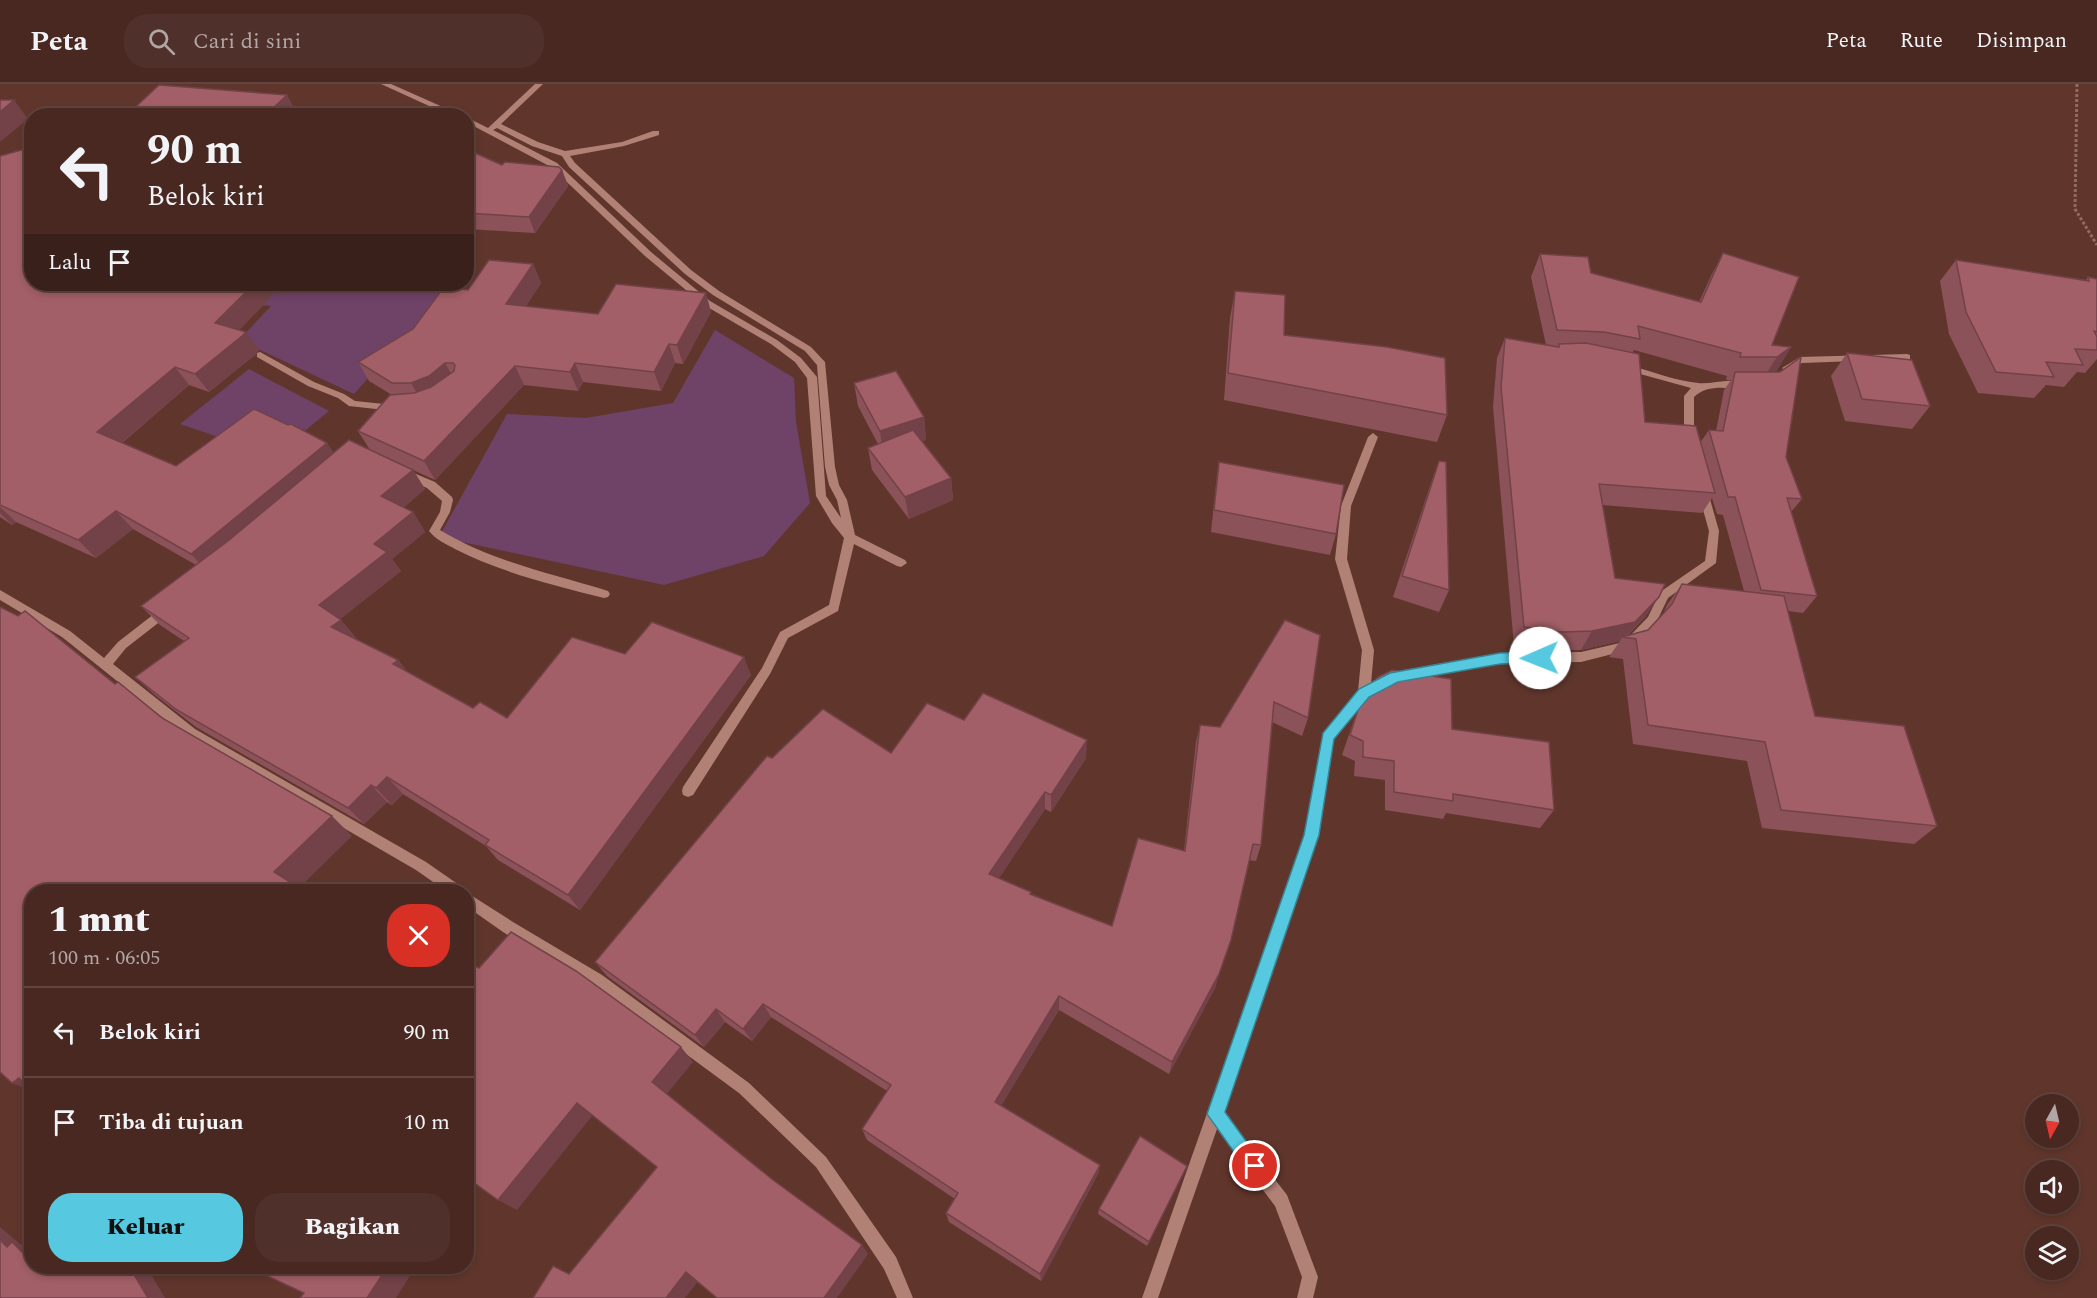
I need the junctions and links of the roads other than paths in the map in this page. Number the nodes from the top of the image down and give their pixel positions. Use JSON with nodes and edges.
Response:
{"nodes":[{"id":1,"x":385,"y":84,"type":"edge"},
{"id":2,"x":539,"y":84,"type":"edge"},
{"id":3,"x":440,"y":108,"type":"edge"},
{"id":4,"x":474,"y":121,"type":"edge"},
{"id":5,"x":493,"y":127,"type":"junction"},
{"id":6,"x":656,"y":133,"type":"dead end"},
{"id":7,"x":565,"y":153,"type":"junction"},
{"id":8,"x":260,"y":355,"type":"dead end"},
{"id":9,"x":1906,"y":357,"type":"edge"},
{"id":10,"x":1620,"y":366,"type":"edge"},
{"id":11,"x":1777,"y":376,"type":"edge"},
{"id":12,"x":1756,"y":386,"type":"edge"},
{"id":13,"x":1699,"y":387,"type":"junction"},
{"id":14,"x":395,"y":411,"type":"edge"},
{"id":15,"x":1373,"y":437,"type":"dead end"},
{"id":16,"x":1694,"y":459,"type":"edge"},
{"id":17,"x":391,"y":466,"type":"edge"},
{"id":18,"x":1700,"y":480,"type":"edge"},
{"id":19,"x":850,"y":537,"type":"junction"},
{"id":20,"x":901,"y":563,"type":"dead end"},
{"id":21,"x":0,"y":594,"type":"edge"},
{"id":22,"x":604,"y":594,"type":"dead end"},
{"id":23,"x":173,"y":605,"type":"edge"},
{"id":24,"x":105,"y":665,"type":"junction"},
{"id":25,"x":1364,"y":693,"type":"junction"},
{"id":26,"x":688,"y":791,"type":"dead end"},
{"id":27,"x":447,"y":884,"type":"edge"},
{"id":28,"x":474,"y":904,"type":"edge"},
{"id":29,"x":1215,"y":1114,"type":"junction"},
{"id":30,"x":905,"y":1298,"type":"edge"},
{"id":31,"x":1150,"y":1298,"type":"edge"},
{"id":32,"x":1305,"y":1298,"type":"edge"}],
"edges":[{"from":1,"to":3,"type":"street"},
{"from":2,"to":5,"type":"street"},
{"from":4,"to":5,"type":"street"},
{"from":5,"to":7,"type":"street"},
{"from":5,"to":19,"type":"street"},
{"from":6,"to":7,"type":"street"},
{"from":7,"to":19,"type":"street"},
{"from":8,"to":14,"type":"street"},
{"from":9,"to":11,"type":"street"},
{"from":10,"to":13,"type":"street"},
{"from":12,"to":13,"type":"street"},
{"from":13,"to":16,"type":"street"},
{"from":15,"to":25,"type":"street"},
{"from":17,"to":22,"type":"street"},
{"from":18,"to":25,"type":"street"},
{"from":19,"to":20,"type":"street"},
{"from":19,"to":26,"type":"street"},
{"from":21,"to":24,"type":"street"},
{"from":23,"to":24,"type":"street"},
{"from":24,"to":27,"type":"street"},
{"from":25,"to":29,"type":"street"},
{"from":28,"to":30,"type":"street"},
{"from":29,"to":31,"type":"street"},
{"from":29,"to":32,"type":"street"}]}
